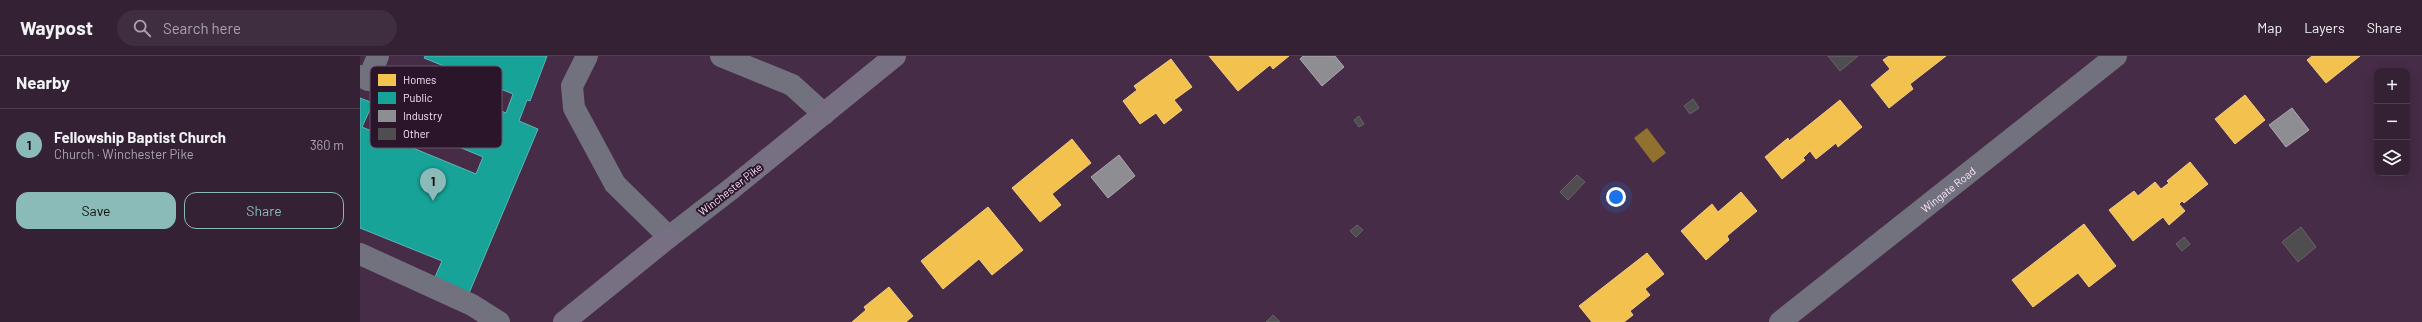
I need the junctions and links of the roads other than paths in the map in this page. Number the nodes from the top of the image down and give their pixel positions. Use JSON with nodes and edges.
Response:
{"nodes":[{"id":1,"x":378,"y":56,"type":"edge"},
{"id":2,"x":587,"y":56,"type":"edge"},
{"id":3,"x":722,"y":56,"type":"edge"},
{"id":4,"x":895,"y":56,"type":"edge"},
{"id":5,"x":2116,"y":56,"type":"edge"},
{"id":6,"x":374,"y":66,"type":"edge"},
{"id":7,"x":370,"y":75,"type":"edge"},
{"id":8,"x":360,"y":76,"type":"edge"},
{"id":9,"x":824,"y":114,"type":"junction"},
{"id":10,"x":731,"y":189,"type":"joint"},
{"id":11,"x":669,"y":237,"type":"junction"},
{"id":12,"x":360,"y":254,"type":"edge"},
{"id":13,"x":499,"y":322,"type":"edge"},
{"id":14,"x":564,"y":322,"type":"edge"},
{"id":15,"x":1780,"y":322,"type":"edge"}],
"edges":[{"from":1,"to":6,"type":"street"},
{"from":2,"to":11,"type":"street"},
{"from":3,"to":9,"type":"street"},
{"from":4,"to":9,"type":"main road","name":"Winchester Pike"},
{"from":5,"to":15,"type":"street","name":"Wingate Road"},
{"from":7,"to":8,"type":"street"},
{"from":9,"to":10,"type":"main road","name":"Winchester Pike"},
{"from":10,"to":11,"type":"street","name":"Winchester Pike"},
{"from":11,"to":14,"type":"main road","name":"Winchester Pike"},
{"from":12,"to":13,"type":"street"}]}
